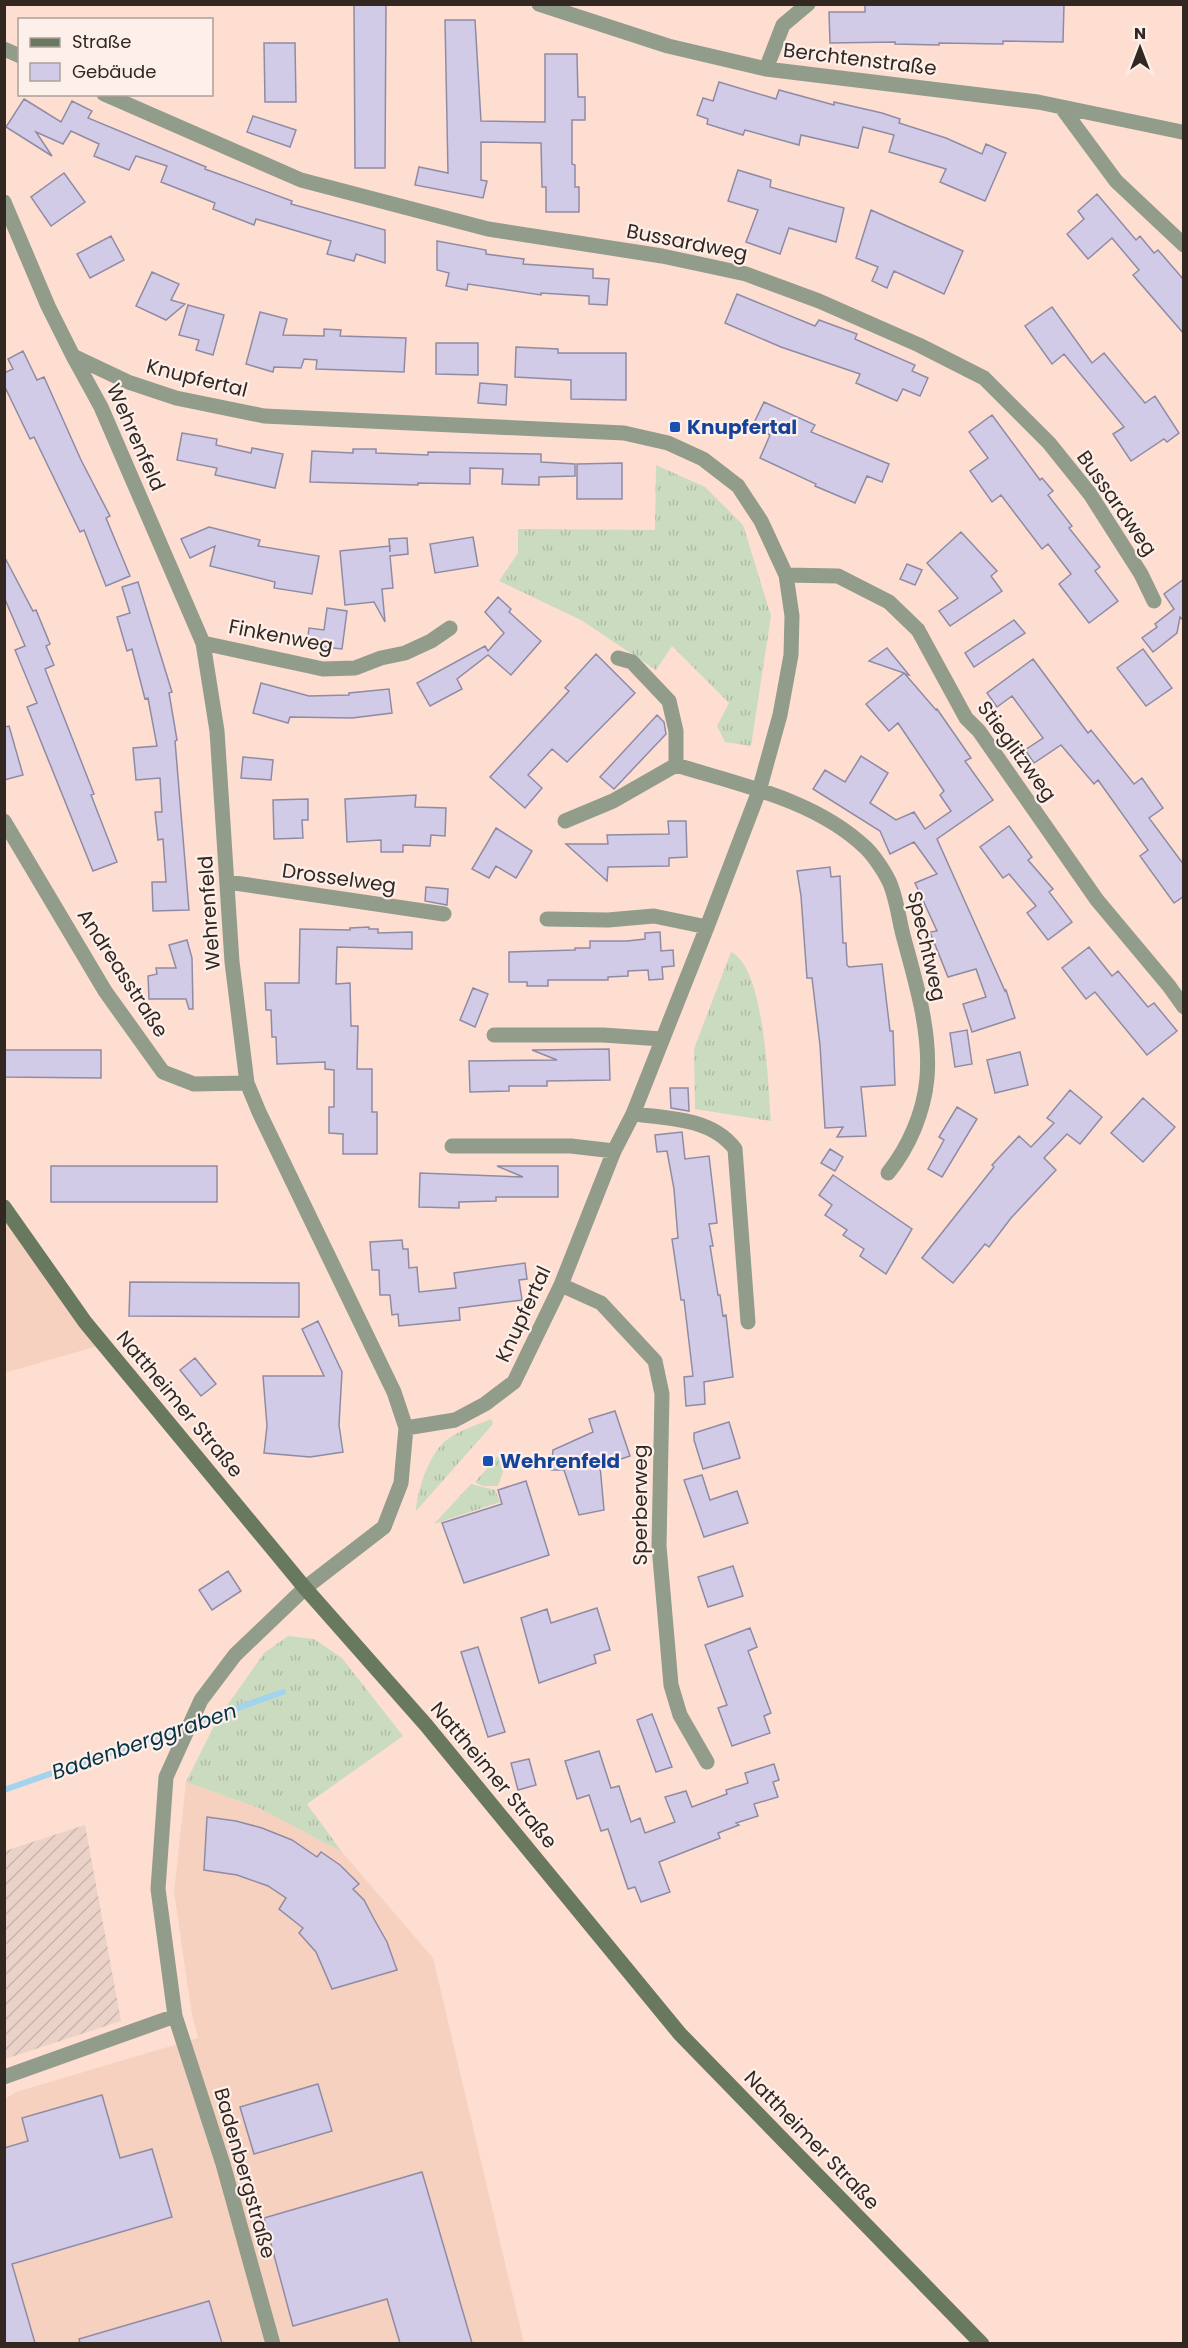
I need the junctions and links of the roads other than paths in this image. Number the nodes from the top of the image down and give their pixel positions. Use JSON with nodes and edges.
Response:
{"nodes":[{"id":1,"x":539,"y":4,"type":"edge"},
{"id":2,"x":808,"y":4,"type":"edge"},
{"id":3,"x":765,"y":69,"type":"junction"},
{"id":4,"x":109,"y":96,"type":"edge"},
{"id":5,"x":1062,"y":108,"type":"junction"},
{"id":6,"x":1182,"y":132,"type":"dead end"},
{"id":7,"x":4,"y":202,"type":"edge"},
{"id":8,"x":1184,"y":245,"type":"edge"},
{"id":9,"x":73,"y":356,"type":"junction"},
{"id":10,"x":786,"y":575,"type":"junction"},
{"id":11,"x":1154,"y":601,"type":"dead end"},
{"id":12,"x":450,"y":628,"type":"dead end"},
{"id":13,"x":203,"y":643,"type":"junction"},
{"id":14,"x":618,"y":658,"type":"dead end"},
{"id":15,"x":676,"y":765,"type":"junction"},
{"id":16,"x":759,"y":791,"type":"junction"},
{"id":17,"x":565,"y":820,"type":"dead end"},
{"id":18,"x":4,"y":821,"type":"edge"},
{"id":19,"x":228,"y":882,"type":"junction"},
{"id":20,"x":444,"y":914,"type":"dead end"},
{"id":21,"x":547,"y":919,"type":"dead end"},
{"id":22,"x":707,"y":927,"type":"junction"},
{"id":23,"x":1184,"y":1007,"type":"edge"},
{"id":24,"x":494,"y":1035,"type":"dead end"},
{"id":25,"x":662,"y":1039,"type":"junction"},
{"id":26,"x":247,"y":1083,"type":"junction"},
{"id":27,"x":633,"y":1114,"type":"junction"},
{"id":28,"x":452,"y":1146,"type":"dead end"},
{"id":29,"x":614,"y":1151,"type":"junction"},
{"id":30,"x":888,"y":1173,"type":"dead end"},
{"id":31,"x":4,"y":1207,"type":"edge"},
{"id":32,"x":561,"y":1285,"type":"junction"},
{"id":33,"x":748,"y":1322,"type":"dead end"},
{"id":34,"x":406,"y":1428,"type":"junction"},
{"id":35,"x":305,"y":1588,"type":"junction"},
{"id":36,"x":707,"y":1762,"type":"dead end"},
{"id":37,"x":175,"y":2016,"type":"junction"},
{"id":38,"x":4,"y":2077,"type":"edge"},
{"id":39,"x":273,"y":2343,"type":"edge"},
{"id":40,"x":982,"y":2343,"type":"edge"}],
"edges":[{"from":1,"to":3,"type":"street","name":"Berchtenstraße"},
{"from":2,"to":3,"type":"street"},
{"from":3,"to":5,"type":"street","name":"Berchtenstraße"},
{"from":4,"to":11,"type":"street","name":"Bussardweg"},
{"from":5,"to":6,"type":"street","name":"Berchtenstraße"},
{"from":5,"to":8,"type":"street"},
{"from":7,"to":9,"type":"street","name":"Wehrenfeld"},
{"from":9,"to":10,"type":"street","name":"Knupfertal"},
{"from":9,"to":13,"type":"street","name":"Wehrenfeld"},
{"from":10,"to":16,"type":"street","name":"Knupfertal"},
{"from":10,"to":23,"type":"street","name":"Stieglitzweg"},
{"from":12,"to":13,"type":"street","name":"Finkenweg"},
{"from":13,"to":19,"type":"street","name":"Wehrenfeld"},
{"from":14,"to":15,"type":"street"},
{"from":15,"to":16,"type":"street"},
{"from":15,"to":17,"type":"street"},
{"from":16,"to":22,"type":"street","name":"Knupfertal"},
{"from":16,"to":30,"type":"street","name":"Spechtweg"},
{"from":18,"to":26,"type":"street","name":"Andreasstraße"},
{"from":19,"to":20,"type":"street","name":"Drosselweg"},
{"from":19,"to":26,"type":"street","name":"Wehrenfeld"},
{"from":21,"to":22,"type":"street"},
{"from":22,"to":25,"type":"street","name":"Knupfertal"},
{"from":24,"to":25,"type":"street"},
{"from":25,"to":27,"type":"street","name":"Knupfertal"},
{"from":26,"to":34,"type":"street","name":"Wehrenfeld"},
{"from":27,"to":29,"type":"street","name":"Knupfertal"},
{"from":27,"to":33,"type":"street"},
{"from":28,"to":29,"type":"street"},
{"from":29,"to":32,"type":"street","name":"Knupfertal"},
{"from":31,"to":35,"type":"street","name":"Nattheimer Straße"},
{"from":32,"to":34,"type":"street","name":"Knupfertal"},
{"from":32,"to":36,"type":"street","name":"Sperberweg"},
{"from":34,"to":35,"type":"street","name":"Wehrenfeld"},
{"from":35,"to":37,"type":"street","name":"Badenbergstraße"},
{"from":35,"to":40,"type":"street","name":"Nattheimer Straße"},
{"from":37,"to":38,"type":"street"},
{"from":37,"to":39,"type":"street","name":"Badenbergstraße"}]}
